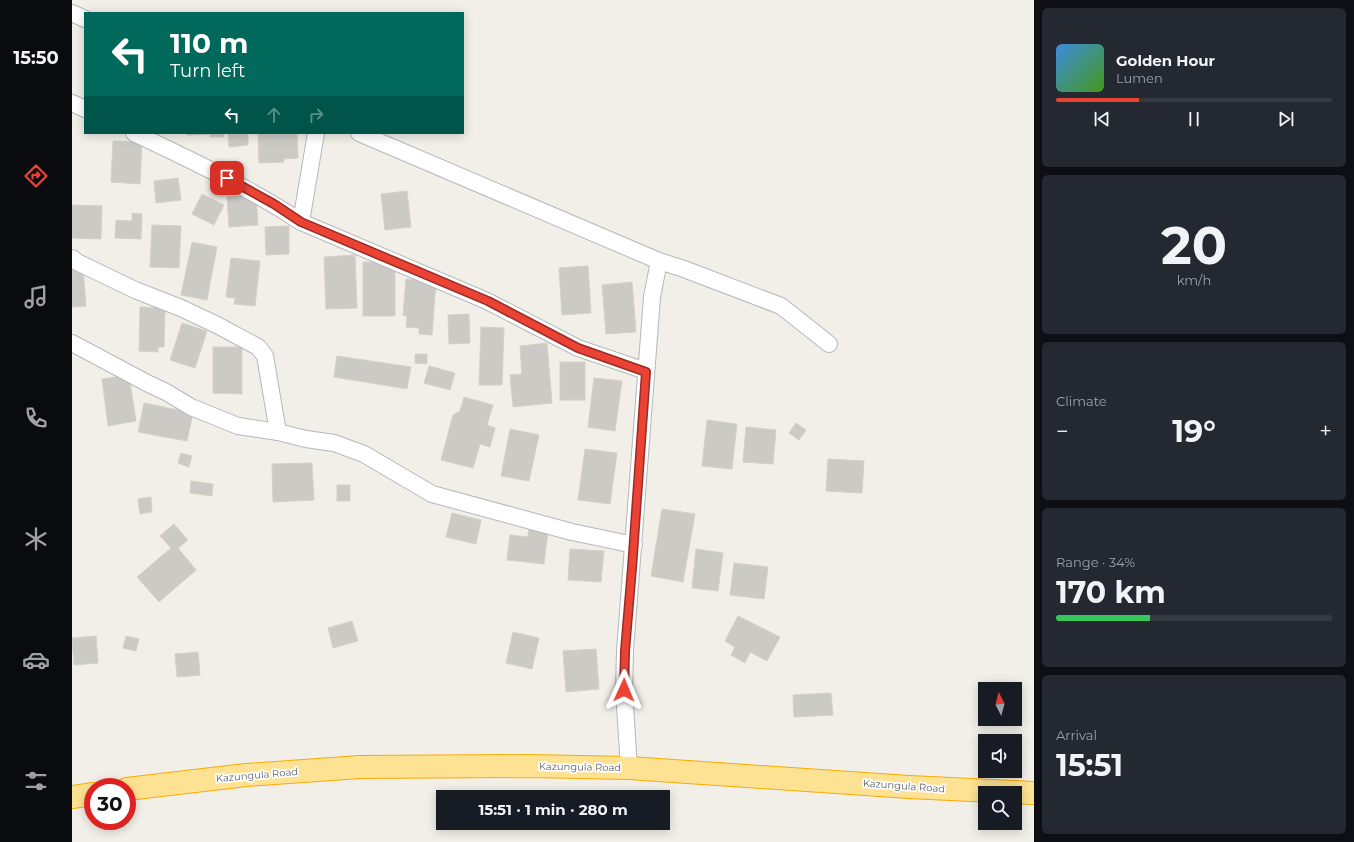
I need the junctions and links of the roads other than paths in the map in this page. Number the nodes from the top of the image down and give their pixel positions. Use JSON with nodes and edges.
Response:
{"nodes":[{"id":1,"x":72,"y":13,"type":"edge"},
{"id":2,"x":84,"y":19,"type":"edge"},
{"id":3,"x":72,"y":103,"type":"edge"},
{"id":4,"x":84,"y":109,"type":"edge"},
{"id":5,"x":136,"y":134,"type":"edge"},
{"id":6,"x":316,"y":134,"type":"edge"},
{"id":7,"x":361,"y":134,"type":"edge"},
{"id":8,"x":301,"y":222,"type":"junction"},
{"id":9,"x":72,"y":258,"type":"edge"},
{"id":10,"x":659,"y":261,"type":"junction"},
{"id":11,"x":72,"y":343,"type":"edge"},
{"id":12,"x":829,"y":344,"type":"dead end"},
{"id":13,"x":646,"y":372,"type":"junction"},
{"id":14,"x":278,"y":432,"type":"junction"},
{"id":15,"x":634,"y":545,"type":"junction"},
{"id":16,"x":629,"y":768,"type":"junction"},
{"id":17,"x":136,"y":788,"type":"edge"},
{"id":18,"x":1034,"y":793,"type":"edge"},
{"id":19,"x":84,"y":795,"type":"edge"},
{"id":20,"x":72,"y":797,"type":"edge"}],
"edges":[{"from":1,"to":2,"type":"street"},
{"from":3,"to":4,"type":"street"},
{"from":5,"to":8,"type":"street"},
{"from":6,"to":8,"type":"street"},
{"from":7,"to":10,"type":"street"},
{"from":8,"to":13,"type":"street"},
{"from":9,"to":14,"type":"street"},
{"from":10,"to":12,"type":"street"},
{"from":10,"to":13,"type":"street"},
{"from":11,"to":14,"type":"street"},
{"from":13,"to":15,"type":"street"},
{"from":14,"to":15,"type":"street"},
{"from":15,"to":16,"type":"street"},
{"from":16,"to":17,"type":"highway","name":"Kazungula Road"},
{"from":16,"to":18,"type":"highway","name":"Kazungula Road"},
{"from":19,"to":20,"type":"highway"}]}
